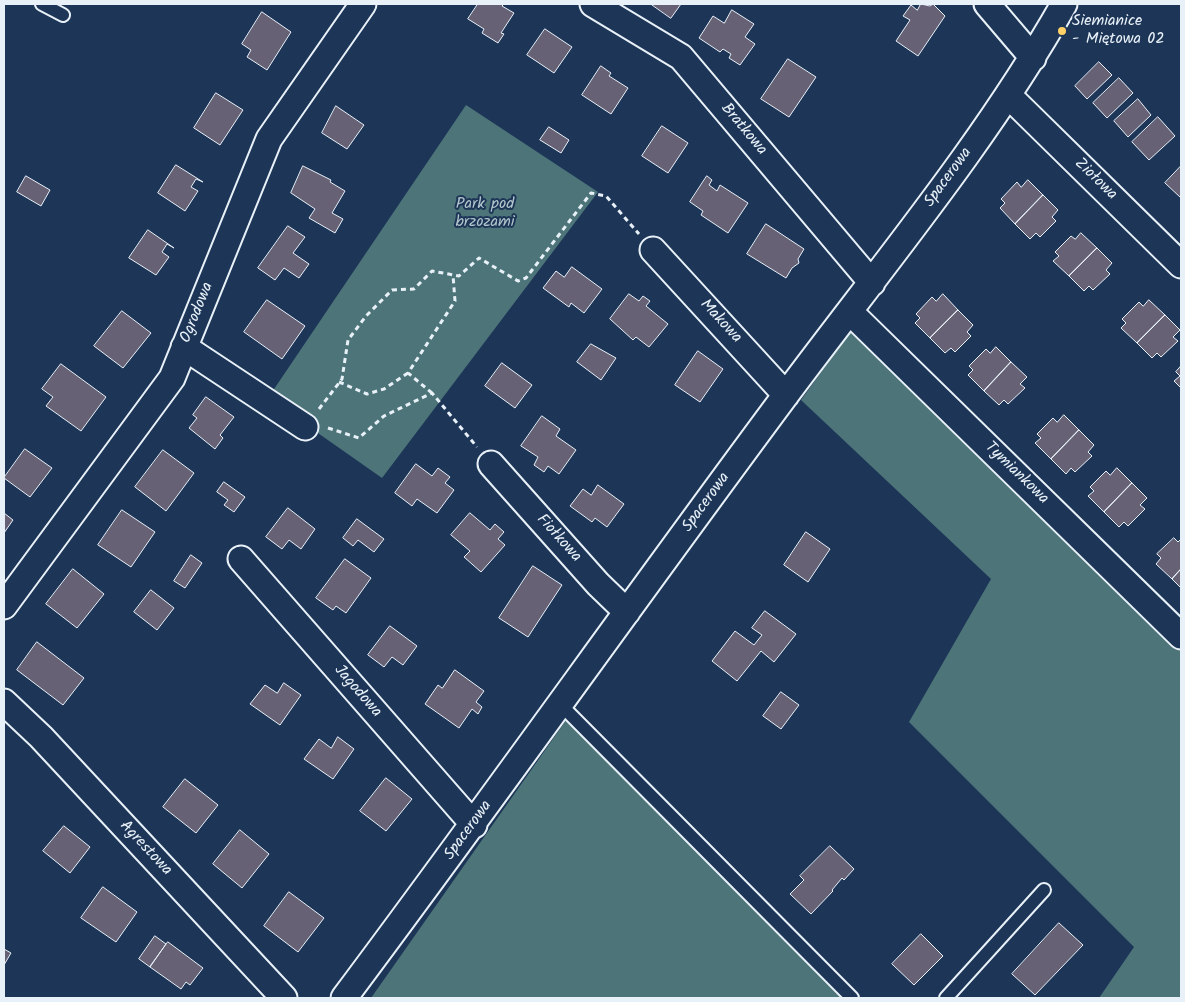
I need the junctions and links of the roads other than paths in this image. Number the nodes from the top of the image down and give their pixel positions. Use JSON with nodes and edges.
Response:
{"nodes":[{"id":1,"x":42,"y":4,"type":"edge"},
{"id":2,"x":363,"y":4,"type":"edge"},
{"id":3,"x":593,"y":4,"type":"edge"},
{"id":4,"x":987,"y":4,"type":"edge"},
{"id":5,"x":1064,"y":4,"type":"edge"},
{"id":6,"x":63,"y":15,"type":"dead end"},
{"id":7,"x":1033,"y":58,"type":"junction"},
{"id":8,"x":1009,"y":96,"type":"junction"},
{"id":9,"x":653,"y":250,"type":"road end"},
{"id":10,"x":1181,"y":265,"type":"edge"},
{"id":11,"x":872,"y":283,"type":"junction"},
{"id":12,"x":850,"y":312,"type":"junction"},
{"id":13,"x":184,"y":347,"type":"junction"},
{"id":14,"x":786,"y":395,"type":"junction"},
{"id":15,"x":305,"y":427,"type":"road end"},
{"id":16,"x":491,"y":464,"type":"road end"},
{"id":17,"x":241,"y":559,"type":"dead end"},
{"id":18,"x":4,"y":606,"type":"edge"},
{"id":19,"x":628,"y":612,"type":"junction"},
{"id":20,"x":1181,"y":636,"type":"edge"},
{"id":21,"x":4,"y":702,"type":"edge"},
{"id":22,"x":561,"y":704,"type":"junction"},
{"id":23,"x":474,"y":825,"type":"junction"},
{"id":24,"x":1044,"y":890,"type":"dead end"},
{"id":25,"x":284,"y":998,"type":"edge"},
{"id":26,"x":344,"y":998,"type":"edge"},
{"id":27,"x":852,"y":998,"type":"edge"},
{"id":28,"x":946,"y":998,"type":"edge"}],
"edges":[{"from":1,"to":6,"type":"lane"},
{"from":2,"to":13,"type":"street","name":"Ogrodowa"},
{"from":3,"to":11,"type":"street","name":"Bratkowa"},
{"from":4,"to":7,"type":"street"},
{"from":5,"to":7,"type":"street","name":"Spacerowa"},
{"from":7,"to":8,"type":"street","name":"Spacerowa"},
{"from":8,"to":10,"type":"street","name":"Ziołowa"},
{"from":8,"to":11,"type":"street","name":"Spacerowa"},
{"from":9,"to":14,"type":"street","name":"Makowa"},
{"from":11,"to":12,"type":"street","name":"Spacerowa"},
{"from":12,"to":14,"type":"street","name":"Spacerowa"},
{"from":12,"to":20,"type":"street","name":"Tymiankowa"},
{"from":13,"to":15,"type":"street"},
{"from":13,"to":18,"type":"street","name":"Ogrodowa"},
{"from":14,"to":19,"type":"street","name":"Spacerowa"},
{"from":16,"to":19,"type":"street","name":"Fiołkowa"},
{"from":17,"to":23,"type":"street","name":"Jagodowa"},
{"from":19,"to":22,"type":"street","name":"Spacerowa"},
{"from":21,"to":25,"type":"street","name":"Agrestowa"},
{"from":22,"to":23,"type":"street","name":"Spacerowa"},
{"from":22,"to":27,"type":"lane"},
{"from":23,"to":26,"type":"street","name":"Spacerowa"},
{"from":24,"to":28,"type":"lane"}]}
